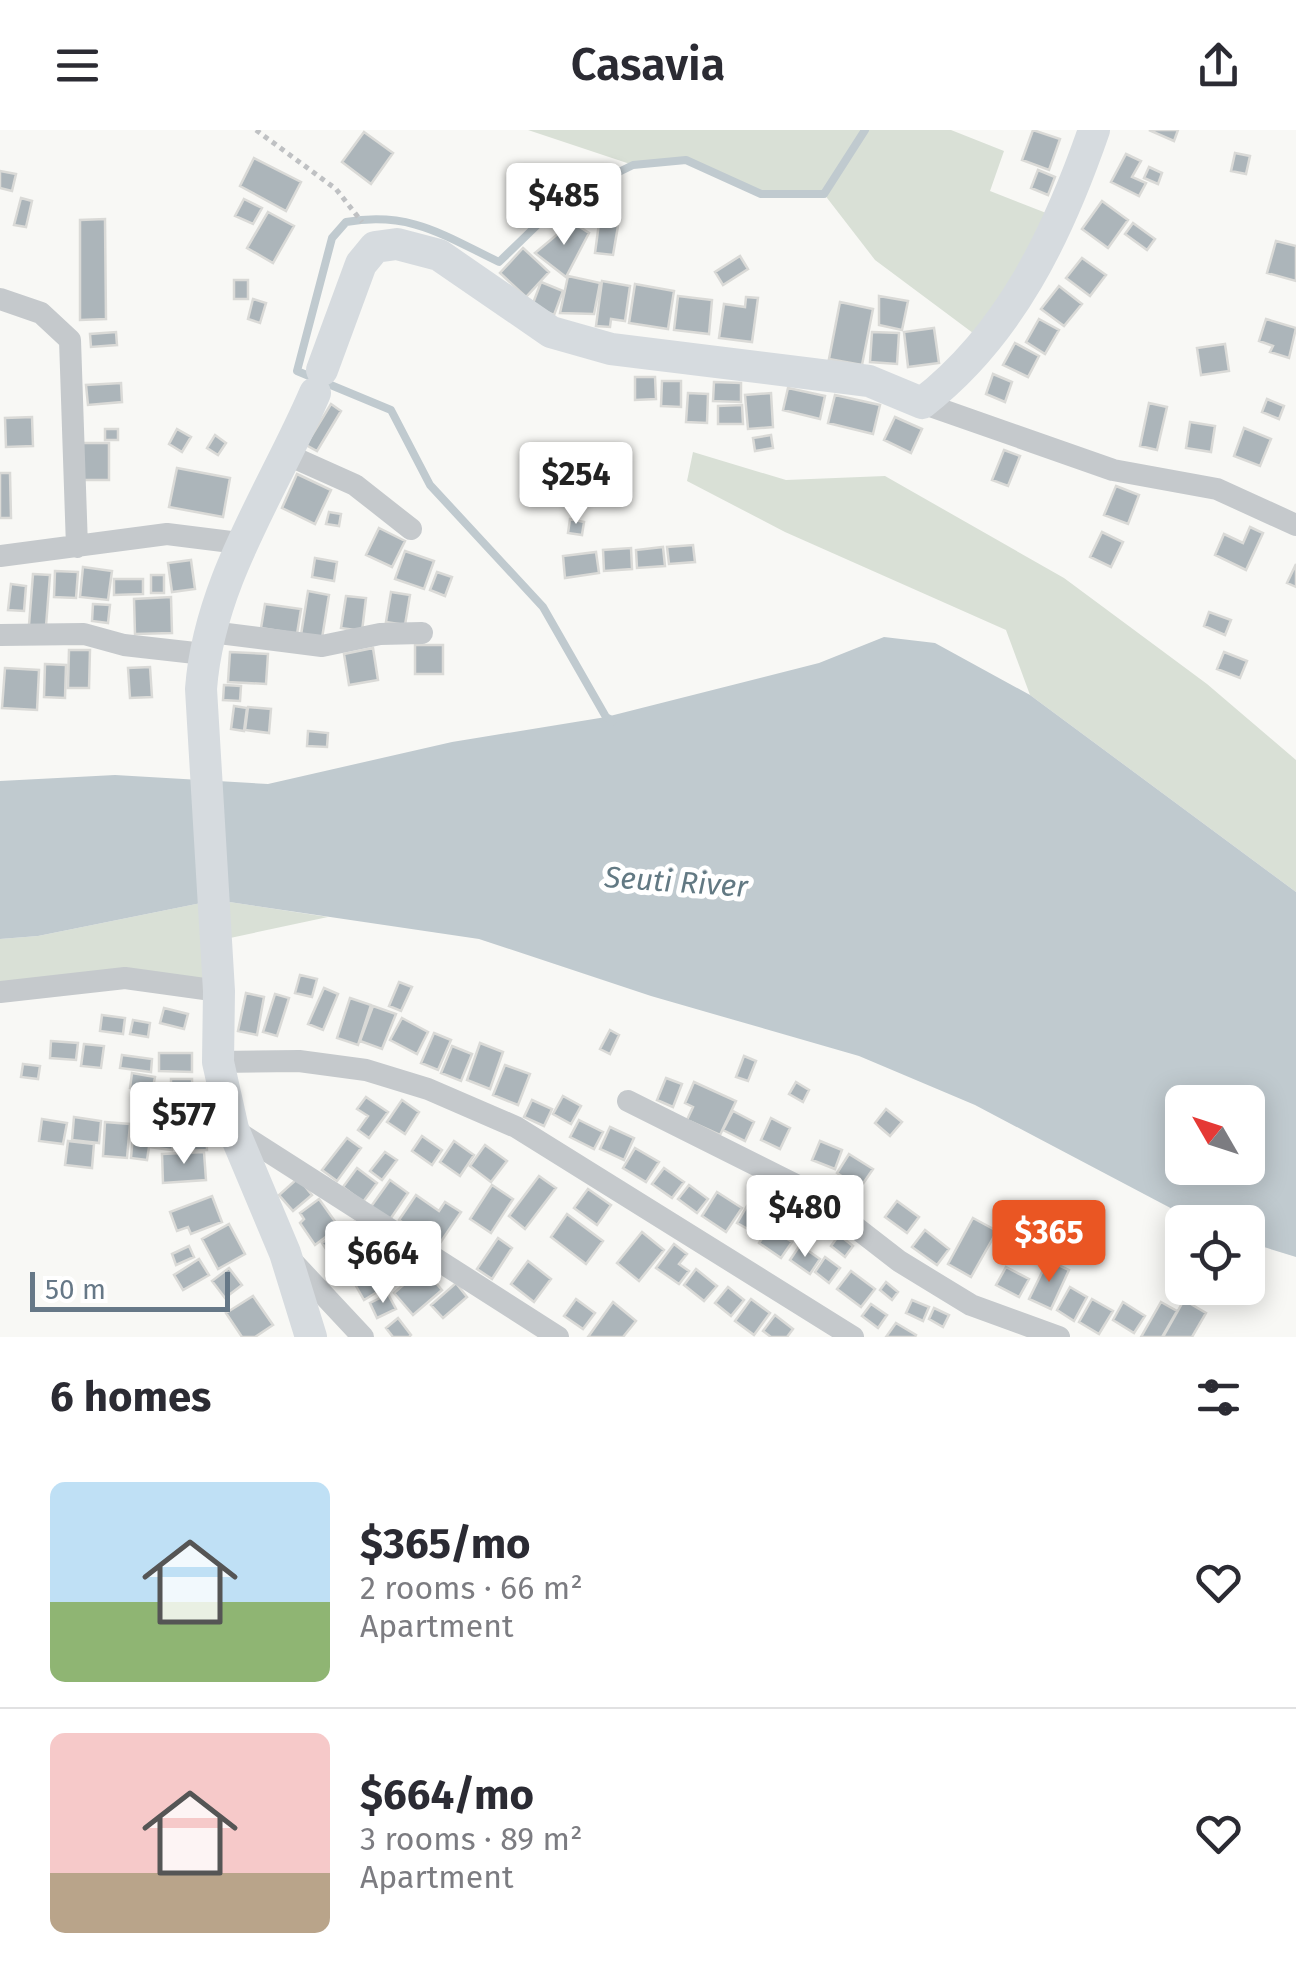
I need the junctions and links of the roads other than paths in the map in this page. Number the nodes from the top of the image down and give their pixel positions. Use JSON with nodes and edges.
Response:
{"nodes":[{"id":1,"x":1094,"y":130,"type":"edge"},
{"id":2,"x":0,"y":299,"type":"edge"},
{"id":3,"x":922,"y":403,"type":"junction"},
{"id":4,"x":288,"y":455,"type":"junction"},
{"id":5,"x":1296,"y":526,"type":"edge"},
{"id":6,"x":411,"y":529,"type":"dead end"},
{"id":7,"x":239,"y":544,"type":"junction"},
{"id":8,"x":78,"y":546,"type":"junction"},
{"id":9,"x":0,"y":556,"type":"edge"},
{"id":10,"x":422,"y":633,"type":"dead end"},
{"id":11,"x":0,"y":636,"type":"edge"},
{"id":12,"x":207,"y":643,"type":"junction"},
{"id":13,"x":0,"y":992,"type":"edge"},
{"id":14,"x":219,"y":992,"type":"junction"},
{"id":15,"x":218,"y":1062,"type":"junction"},
{"id":16,"x":628,"y":1101,"type":"dead end"},
{"id":17,"x":233,"y":1129,"type":"junction"},
{"id":18,"x":285,"y":1253,"type":"junction"},
{"id":19,"x":312,"y":1337,"type":"edge"},
{"id":20,"x":363,"y":1337,"type":"edge"},
{"id":21,"x":558,"y":1337,"type":"edge"},
{"id":22,"x":853,"y":1337,"type":"edge"},
{"id":23,"x":1059,"y":1337,"type":"edge"}],
"edges":[{"from":1,"to":3,"type":"street"},
{"from":2,"to":8,"type":"street"},
{"from":3,"to":4,"type":"street"},
{"from":3,"to":5,"type":"street"},
{"from":4,"to":6,"type":"street"},
{"from":4,"to":7,"type":"street"},
{"from":7,"to":8,"type":"street"},
{"from":7,"to":12,"type":"street"},
{"from":8,"to":9,"type":"street"},
{"from":10,"to":12,"type":"street"},
{"from":11,"to":12,"type":"street"},
{"from":12,"to":14,"type":"street"},
{"from":13,"to":14,"type":"street"},
{"from":14,"to":15,"type":"street"},
{"from":15,"to":17,"type":"street"},
{"from":15,"to":22,"type":"street"},
{"from":16,"to":23,"type":"street"},
{"from":17,"to":18,"type":"street"},
{"from":17,"to":21,"type":"street"},
{"from":18,"to":19,"type":"street"},
{"from":18,"to":20,"type":"street"}]}
